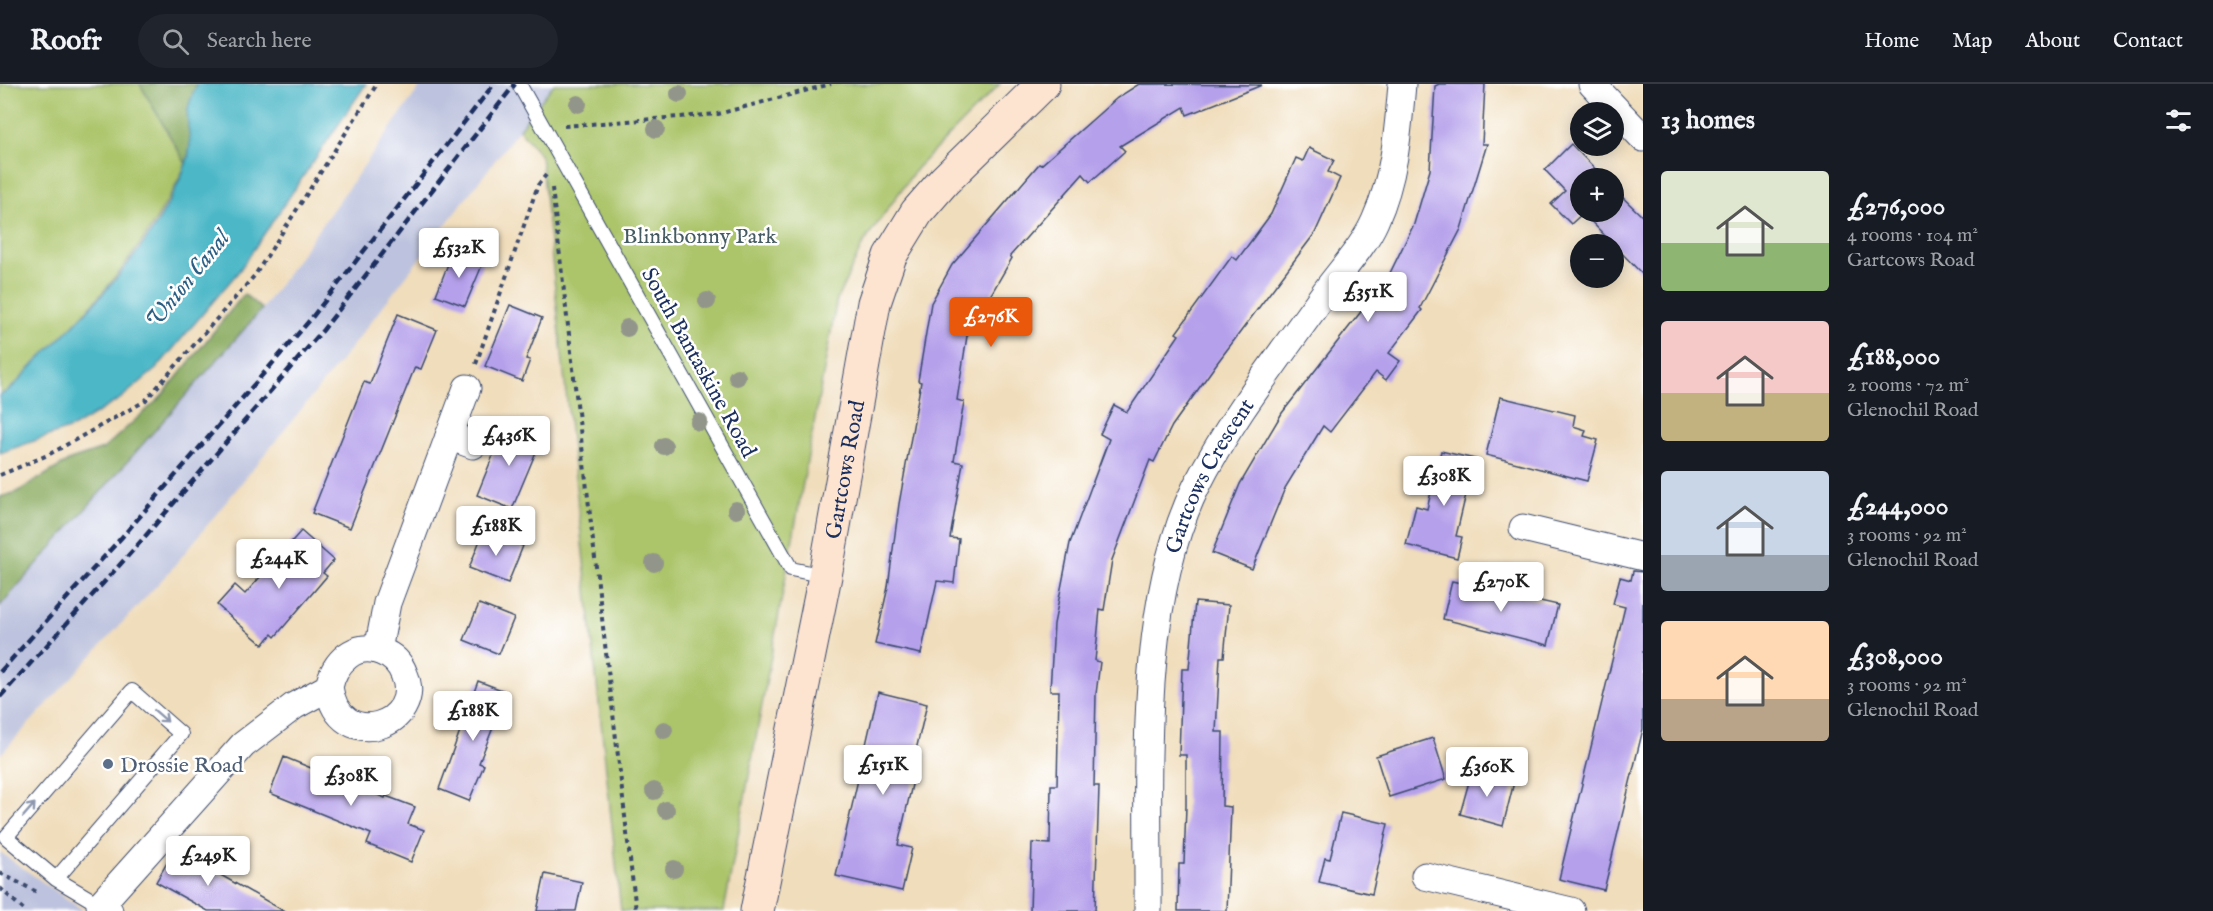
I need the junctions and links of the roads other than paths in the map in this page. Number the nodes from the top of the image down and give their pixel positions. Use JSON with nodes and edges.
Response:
{"nodes":[{"id":1,"x":519,"y":84,"type":"edge"},
{"id":2,"x":1043,"y":84,"type":"edge"},
{"id":3,"x":1402,"y":84,"type":"edge"},
{"id":4,"x":1592,"y":84,"type":"edge"},
{"id":5,"x":1643,"y":138,"type":"edge"},
{"id":6,"x":467,"y":388,"type":"road end"},
{"id":7,"x":1522,"y":528,"type":"dead end"},
{"id":8,"x":1643,"y":557,"type":"edge"},
{"id":9,"x":825,"y":576,"type":"junction"},
{"id":10,"x":378,"y":650,"type":"junction"},
{"id":11,"x":329,"y":687,"type":"junction"},
{"id":12,"x":1425,"y":876,"type":"dead end"},
{"id":13,"x":56,"y":879,"type":"junction"},
{"id":14,"x":105,"y":908,"type":"edge"},
{"id":15,"x":757,"y":911,"type":"edge"},
{"id":16,"x":1148,"y":911,"type":"edge"},
{"id":17,"x":1571,"y":911,"type":"edge"}],
"edges":[{"from":1,"to":9,"type":"lane","name":"South Bantaskine Road"},
{"from":2,"to":9,"type":"street","name":"Gartcows Road"},
{"from":3,"to":16,"type":"street","name":"Gartcows Crescent"},
{"from":4,"to":5,"type":"street"},
{"from":6,"to":10,"type":"street"},
{"from":7,"to":8,"type":"street"},
{"from":9,"to":15,"type":"street","name":"Gartcows Road"},
{"from":10,"to":11,"type":"street"},
{"from":10,"to":11,"type":"street"},
{"from":11,"to":14,"type":"street"},
{"from":12,"to":17,"type":"street"},
{"from":13,"to":13,"type":"lane","one_way":true},
{"from":13,"to":14,"type":"lane"}]}
